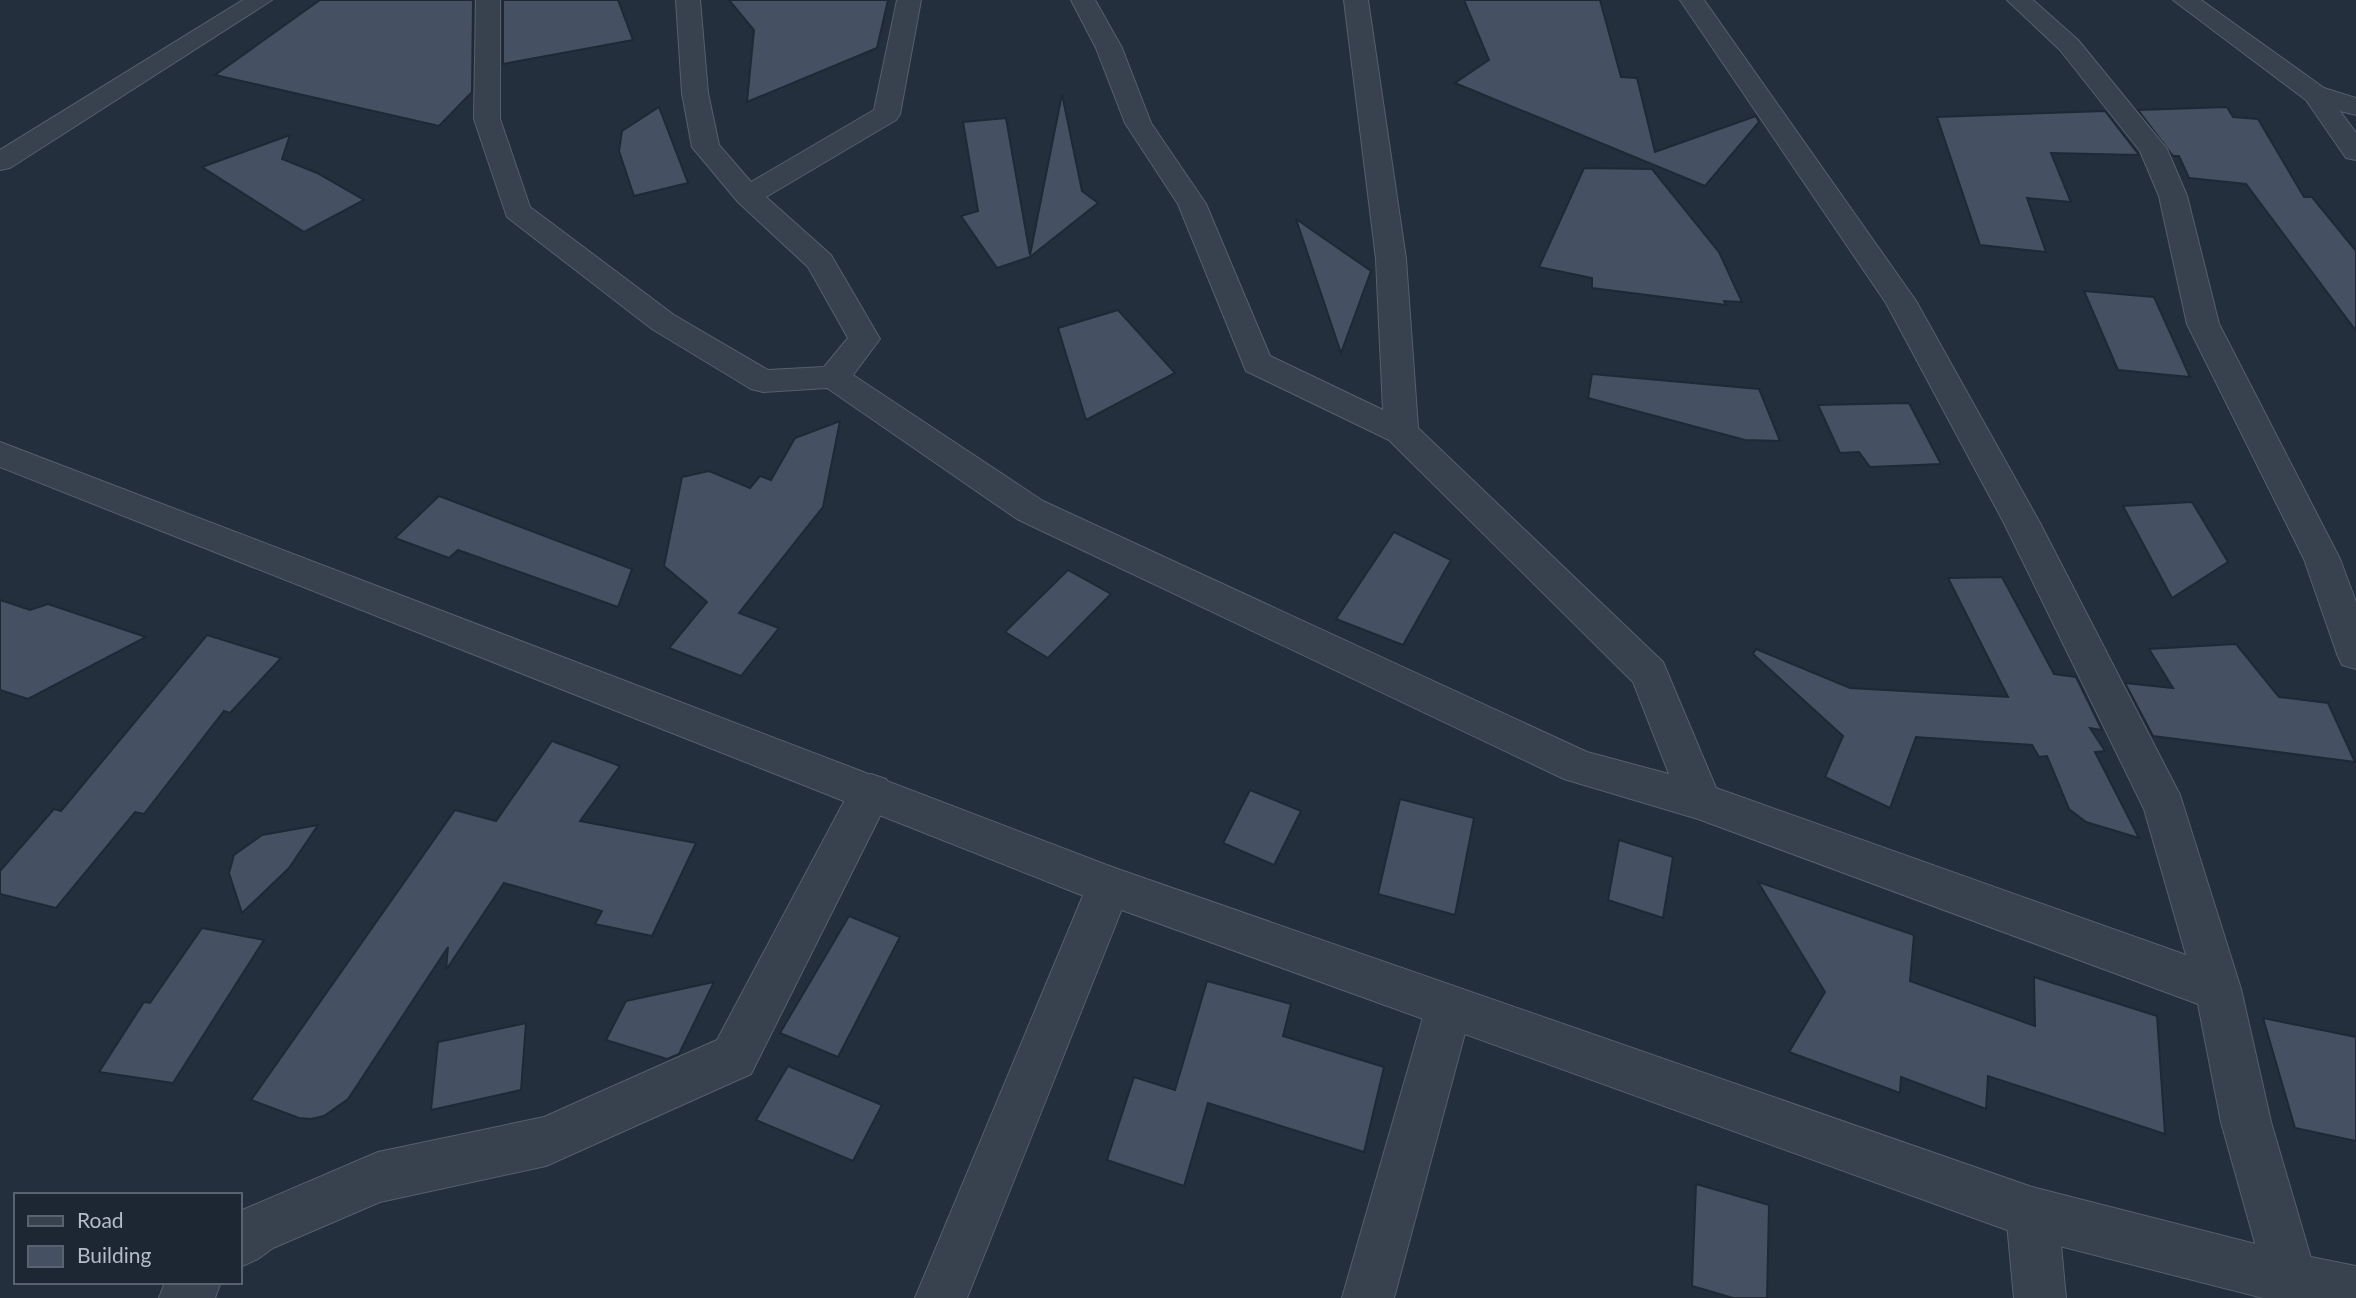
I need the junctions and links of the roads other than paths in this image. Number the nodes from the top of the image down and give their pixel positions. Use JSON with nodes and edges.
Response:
{"nodes":[{"id":1,"x":260,"y":0,"type":"edge"},
{"id":2,"x":488,"y":0,"type":"edge"},
{"id":3,"x":688,"y":0,"type":"edge"},
{"id":4,"x":909,"y":0,"type":"edge"},
{"id":5,"x":1083,"y":0,"type":"edge"},
{"id":6,"x":1356,"y":0,"type":"edge"},
{"id":7,"x":1692,"y":0,"type":"edge"},
{"id":8,"x":2019,"y":0,"type":"edge"},
{"id":9,"x":2185,"y":0,"type":"edge"},
{"id":10,"x":2315,"y":94,"type":"junction"},
{"id":11,"x":2356,"y":107,"type":"edge"},
{"id":12,"x":2356,"y":152,"type":"edge"},
{"id":13,"x":0,"y":162,"type":"edge"},
{"id":14,"x":748,"y":196,"type":"junction"},
{"id":15,"x":833,"y":377,"type":"junction"},
{"id":16,"x":1401,"y":432,"type":"junction"},
{"id":17,"x":0,"y":454,"type":"edge"},
{"id":18,"x":2356,"y":654,"type":"edge"},
{"id":19,"x":871,"y":792,"type":"junction"},
{"id":20,"x":1700,"y":801,"type":"junction"},
{"id":21,"x":1109,"y":886,"type":"junction"},
{"id":22,"x":2218,"y":989,"type":"junction"},
{"id":23,"x":1449,"y":1007,"type":"junction"},
{"id":24,"x":2032,"y":1213,"type":"junction"},
{"id":25,"x":242,"y":1240,"type":"edge"},
{"id":26,"x":2291,"y":1279,"type":"junction"},
{"id":27,"x":2356,"y":1292,"type":"edge"},
{"id":28,"x":941,"y":1298,"type":"edge"},
{"id":29,"x":1368,"y":1298,"type":"edge"},
{"id":30,"x":2040,"y":1298,"type":"edge"}],
"edges":[{"from":1,"to":13,"type":"street"},
{"from":2,"to":15,"type":"street"},
{"from":3,"to":14,"type":"street"},
{"from":4,"to":14,"type":"street"},
{"from":5,"to":16,"type":"street"},
{"from":6,"to":16,"type":"street"},
{"from":7,"to":22,"type":"street"},
{"from":8,"to":18,"type":"street"},
{"from":9,"to":10,"type":"street"},
{"from":10,"to":11,"type":"street"},
{"from":10,"to":12,"type":"street"},
{"from":14,"to":15,"type":"street"},
{"from":15,"to":20,"type":"street"},
{"from":16,"to":20,"type":"street"},
{"from":17,"to":19,"type":"street"},
{"from":19,"to":21,"type":"street"},
{"from":19,"to":25,"type":"street"},
{"from":20,"to":22,"type":"street"},
{"from":21,"to":23,"type":"street"},
{"from":21,"to":28,"type":"street"},
{"from":22,"to":26,"type":"street"},
{"from":23,"to":24,"type":"street"},
{"from":23,"to":29,"type":"street"},
{"from":24,"to":26,"type":"street"},
{"from":24,"to":30,"type":"street"},
{"from":26,"to":27,"type":"street"}]}
